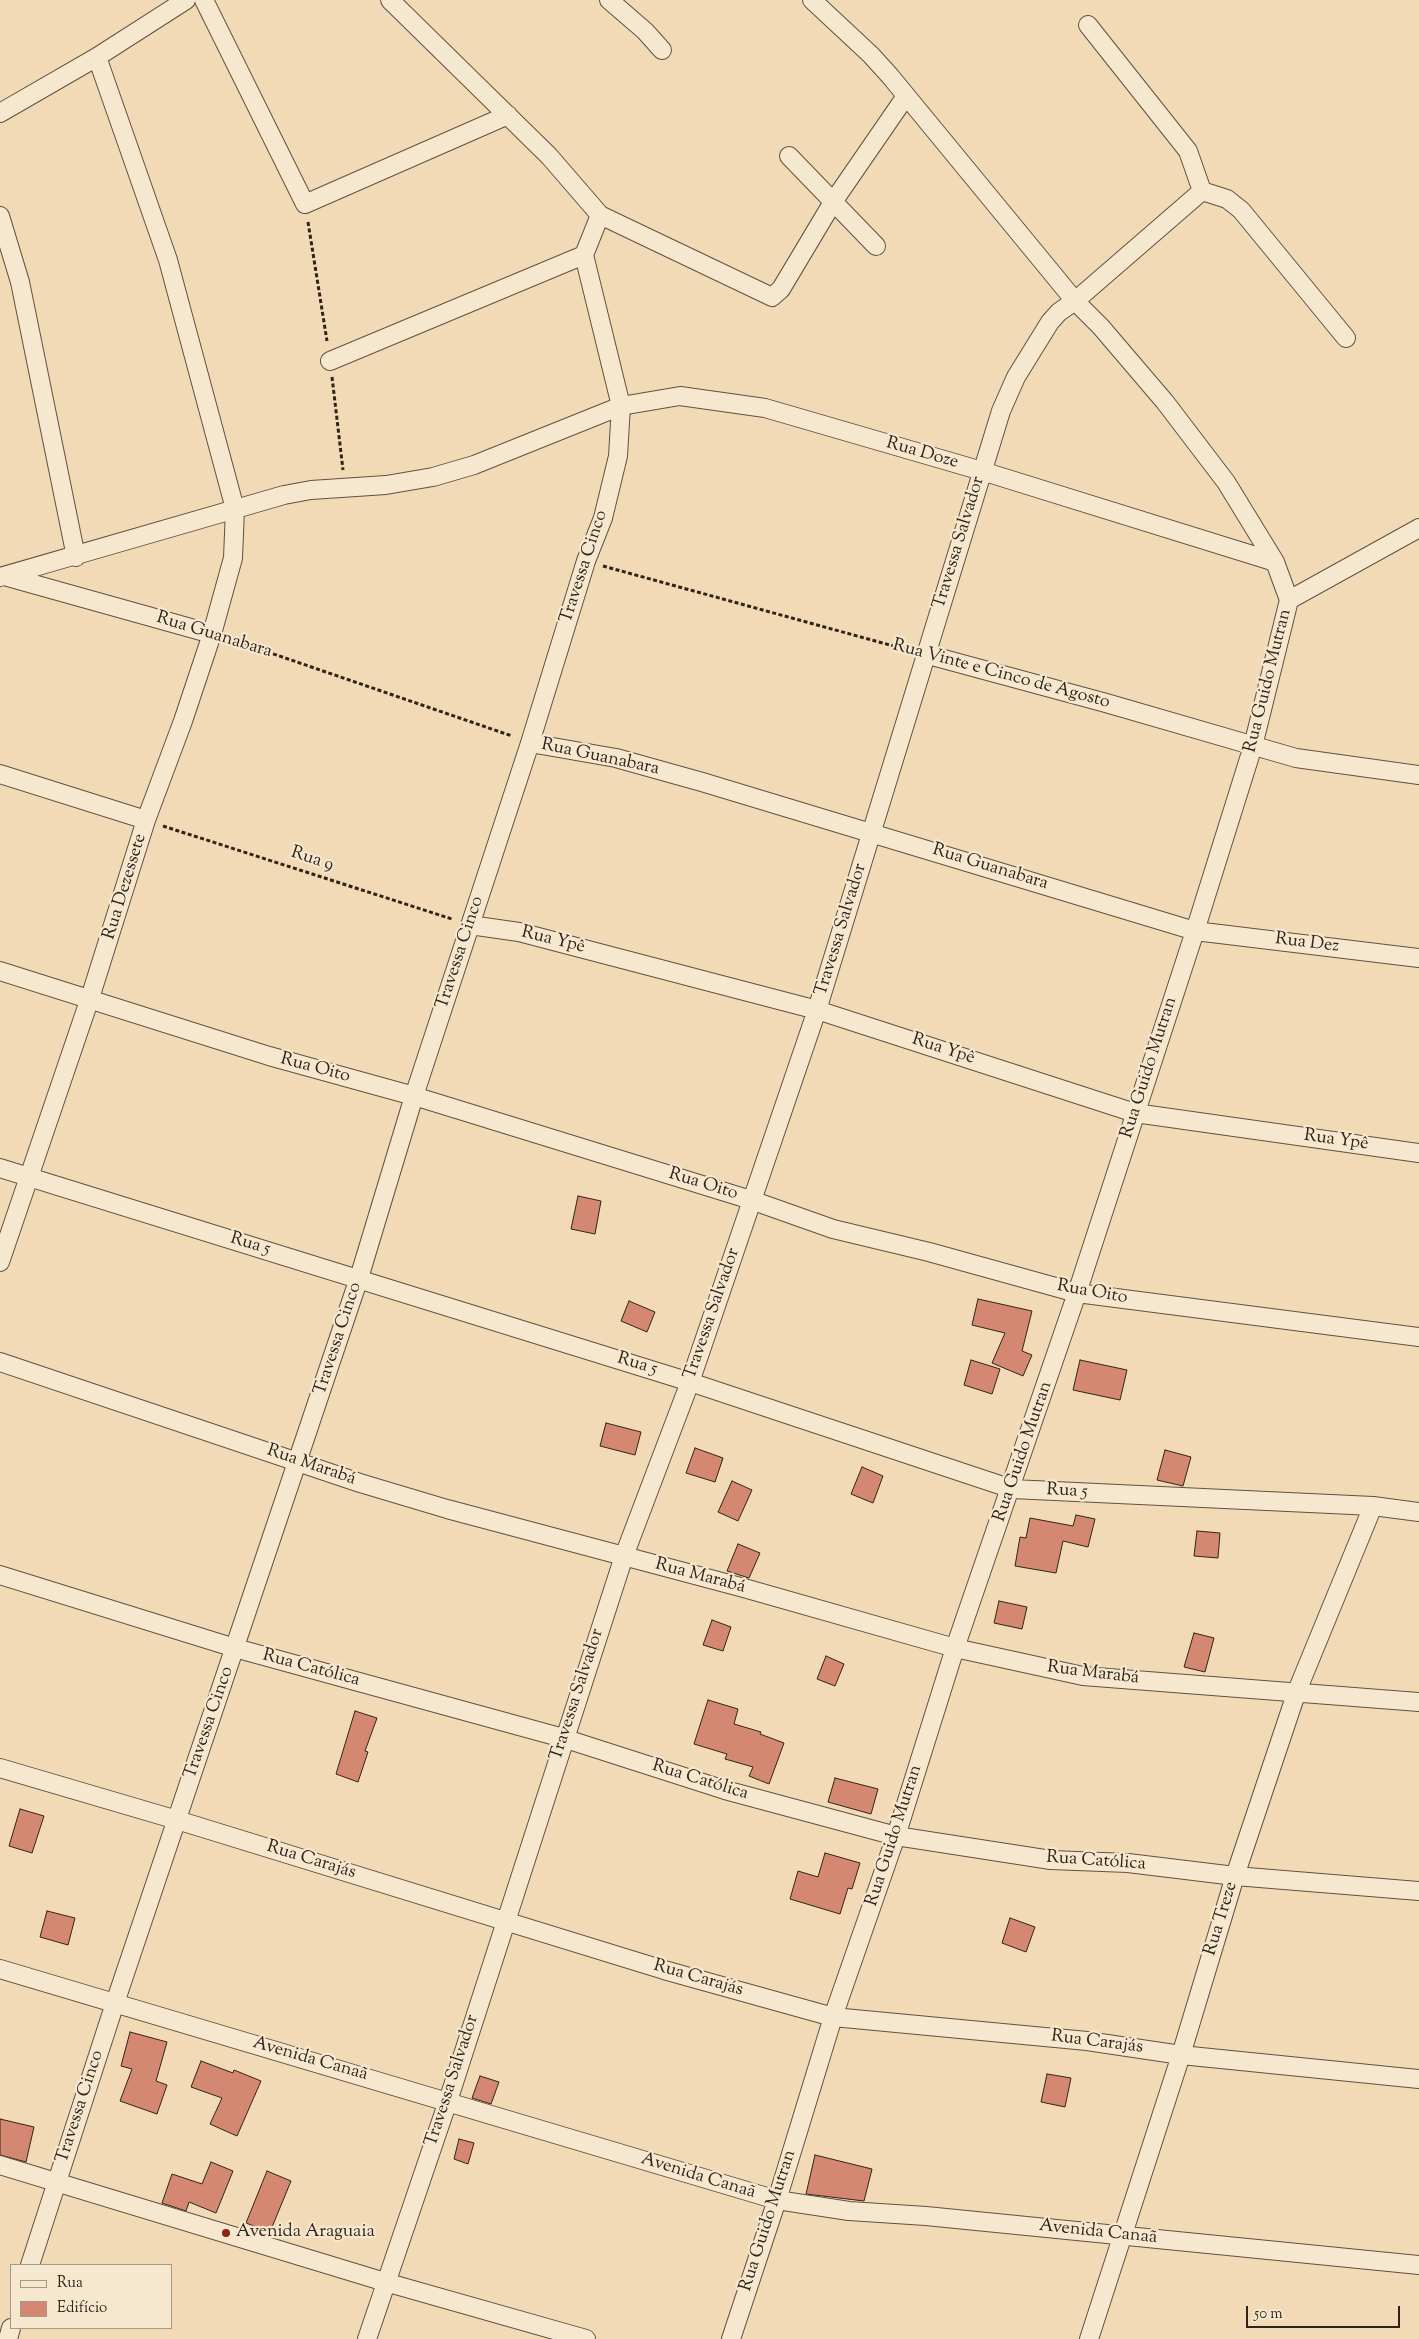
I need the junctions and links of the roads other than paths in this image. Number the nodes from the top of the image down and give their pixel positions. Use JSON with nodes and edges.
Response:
{"nodes":[{"id":1,"x":186,"y":0,"type":"edge"},
{"id":2,"x":204,"y":0,"type":"edge"},
{"id":3,"x":390,"y":0,"type":"edge"},
{"id":4,"x":609,"y":0,"type":"edge"},
{"id":5,"x":812,"y":0,"type":"edge"},
{"id":6,"x":1088,"y":25,"type":"dead end"},
{"id":7,"x":662,"y":50,"type":"dead end"},
{"id":8,"x":97,"y":57,"type":"junction"},
{"id":9,"x":906,"y":96,"type":"junction"},
{"id":10,"x":0,"y":113,"type":"edge"},
{"id":11,"x":508,"y":115,"type":"junction"},
{"id":12,"x":789,"y":156,"type":"dead end"},
{"id":13,"x":1202,"y":191,"type":"junction"},
{"id":14,"x":833,"y":202,"type":"junction"},
{"id":15,"x":600,"y":215,"type":"junction"},
{"id":16,"x":0,"y":216,"type":"edge"},
{"id":17,"x":876,"y":246,"type":"dead end"},
{"id":18,"x":584,"y":255,"type":"junction"},
{"id":19,"x":1075,"y":301,"type":"junction"},
{"id":20,"x":1346,"y":338,"type":"dead end"},
{"id":21,"x":330,"y":361,"type":"road end"},
{"id":22,"x":621,"y":406,"type":"junction"},
{"id":23,"x":982,"y":471,"type":"junction"},
{"id":24,"x":235,"y":509,"type":"junction"},
{"id":25,"x":1419,"y":528,"type":"edge"},
{"id":26,"x":76,"y":557,"type":"junction"},
{"id":27,"x":1275,"y":562,"type":"junction"},
{"id":28,"x":4,"y":577,"type":"edge"},
{"id":29,"x":1289,"y":600,"type":"junction"},
{"id":30,"x":212,"y":634,"type":"junction"},
{"id":31,"x":925,"y":654,"type":"junction"},
{"id":32,"x":530,"y":742,"type":"junction"},
{"id":33,"x":1253,"y":746,"type":"junction"},
{"id":34,"x":0,"y":774,"type":"edge"},
{"id":35,"x":1419,"y":775,"type":"edge"},
{"id":36,"x":146,"y":820,"type":"junction"},
{"id":37,"x":871,"y":832,"type":"junction"},
{"id":38,"x":470,"y":925,"type":"junction"},
{"id":39,"x":1195,"y":931,"type":"junction"},
{"id":40,"x":1419,"y":958,"type":"edge"},
{"id":41,"x":0,"y":971,"type":"edge"},
{"id":42,"x":90,"y":998,"type":"junction"},
{"id":43,"x":817,"y":1010,"type":"junction"},
{"id":44,"x":414,"y":1096,"type":"junction"},
{"id":45,"x":1135,"y":1113,"type":"junction"},
{"id":46,"x":1419,"y":1153,"type":"edge"},
{"id":47,"x":0,"y":1168,"type":"edge"},
{"id":48,"x":28,"y":1176,"type":"junction"},
{"id":49,"x":751,"y":1200,"type":"junction"},
{"id":50,"x":0,"y":1262,"type":"edge"},
{"id":51,"x":359,"y":1278,"type":"junction"},
{"id":52,"x":1077,"y":1293,"type":"junction"},
{"id":53,"x":1419,"y":1337,"type":"edge"},
{"id":54,"x":0,"y":1362,"type":"edge"},
{"id":55,"x":690,"y":1382,"type":"junction"},
{"id":56,"x":298,"y":1462,"type":"junction"},
{"id":57,"x":1012,"y":1489,"type":"junction"},
{"id":58,"x":1373,"y":1506,"type":"junction"},
{"id":59,"x":1419,"y":1512,"type":"edge"},
{"id":60,"x":624,"y":1556,"type":"junction"},
{"id":61,"x":0,"y":1575,"type":"edge"},
{"id":62,"x":235,"y":1648,"type":"junction"},
{"id":63,"x":955,"y":1648,"type":"junction"},
{"id":64,"x":1297,"y":1691,"type":"junction"},
{"id":65,"x":1419,"y":1702,"type":"edge"},
{"id":66,"x":563,"y":1738,"type":"junction"},
{"id":67,"x":0,"y":1768,"type":"edge"},
{"id":68,"x":177,"y":1820,"type":"junction"},
{"id":69,"x":896,"y":1836,"type":"junction"},
{"id":70,"x":1235,"y":1876,"type":"junction"},
{"id":71,"x":1419,"y":1891,"type":"edge"},
{"id":72,"x":505,"y":1921,"type":"junction"},
{"id":73,"x":0,"y":1969,"type":"edge"},
{"id":74,"x":115,"y":2003,"type":"junction"},
{"id":75,"x":833,"y":2017,"type":"junction"},
{"id":76,"x":1182,"y":2055,"type":"junction"},
{"id":77,"x":1419,"y":2079,"type":"edge"},
{"id":78,"x":448,"y":2101,"type":"junction"},
{"id":79,"x":0,"y":2165,"type":"edge"},
{"id":80,"x":56,"y":2181,"type":"junction"},
{"id":81,"x":776,"y":2200,"type":"junction"},
{"id":82,"x":1124,"y":2235,"type":"junction"},
{"id":83,"x":30,"y":2264,"type":"edge"},
{"id":84,"x":1419,"y":2265,"type":"edge"},
{"id":85,"x":384,"y":2282,"type":"junction"},
{"id":86,"x":367,"y":2339,"type":"edge"},
{"id":87,"x":586,"y":2339,"type":"edge"},
{"id":88,"x":731,"y":2339,"type":"edge"},
{"id":89,"x":1089,"y":2339,"type":"edge"}],
"edges":[{"from":1,"to":8,"type":"street"},
{"from":2,"to":11,"type":"street"},
{"from":3,"to":11,"type":"street"},
{"from":4,"to":7,"type":"street"},
{"from":5,"to":9,"type":"street","name":"Rua Guido Mutran"},
{"from":6,"to":13,"type":"street"},
{"from":8,"to":10,"type":"street"},
{"from":8,"to":24,"type":"street","name":"Rua Dezessete"},
{"from":9,"to":14,"type":"street"},
{"from":9,"to":19,"type":"street","name":"Rua Guido Mutran"},
{"from":11,"to":15,"type":"street"},
{"from":12,"to":14,"type":"street"},
{"from":13,"to":19,"type":"street","name":"Travessa Salvador"},
{"from":13,"to":20,"type":"street"},
{"from":14,"to":15,"type":"street"},
{"from":14,"to":17,"type":"street"},
{"from":15,"to":18,"type":"street"},
{"from":16,"to":26,"type":"street"},
{"from":18,"to":21,"type":"street"},
{"from":18,"to":22,"type":"street","name":"Travessa Cinco"},
{"from":19,"to":23,"type":"street","name":"Travessa Salvador"},
{"from":19,"to":27,"type":"street","name":"Rua Guido Mutran"},
{"from":22,"to":23,"type":"street","name":"Rua Doze"},
{"from":22,"to":24,"type":"street","name":"Rua Doze"},
{"from":22,"to":32,"type":"street","name":"Travessa Cinco"},
{"from":23,"to":27,"type":"street","name":"Rua Doze"},
{"from":23,"to":31,"type":"street","name":"Travessa Salvador"},
{"from":24,"to":26,"type":"street","name":"Rua Doze"},
{"from":24,"to":30,"type":"street","name":"Rua Dezessete"},
{"from":25,"to":29,"type":"street"},
{"from":26,"to":28,"type":"street","name":"Rua Doze"},
{"from":27,"to":29,"type":"street","name":"Rua Guido Mutran"},
{"from":28,"to":30,"type":"street","name":"Rua Guanabara"},
{"from":29,"to":33,"type":"street","name":"Rua Guido Mutran"},
{"from":30,"to":36,"type":"street","name":"Rua Dezessete"},
{"from":31,"to":33,"type":"street","name":"Rua Vinte e Cinco de Agosto"},
{"from":31,"to":37,"type":"street","name":"Travessa Salvador"},
{"from":32,"to":37,"type":"street","name":"Rua Guanabara"},
{"from":32,"to":38,"type":"street","name":"Travessa Cinco"},
{"from":33,"to":35,"type":"street","name":"Rua Vinte e Cinco de Agosto"},
{"from":33,"to":39,"type":"street","name":"Rua Guido Mutran"},
{"from":34,"to":36,"type":"street"},
{"from":36,"to":42,"type":"street","name":"Rua Dezessete"},
{"from":37,"to":39,"type":"street","name":"Rua Guanabara"},
{"from":37,"to":43,"type":"street","name":"Travessa Salvador"},
{"from":38,"to":43,"type":"street","name":"Rua Ypê"},
{"from":38,"to":44,"type":"street","name":"Travessa Cinco"},
{"from":39,"to":40,"type":"street","name":"Rua Dez"},
{"from":39,"to":45,"type":"street","name":"Rua Guido Mutran"},
{"from":41,"to":42,"type":"street","name":"Rua Oito"},
{"from":42,"to":44,"type":"street","name":"Rua Oito"},
{"from":42,"to":48,"type":"street","name":"Rua Dezessete"},
{"from":43,"to":45,"type":"street","name":"Rua Ypê"},
{"from":43,"to":49,"type":"street","name":"Travessa Salvador"},
{"from":44,"to":49,"type":"street","name":"Rua Oito"},
{"from":44,"to":51,"type":"street","name":"Travessa Cinco"},
{"from":45,"to":46,"type":"street","name":"Rua Ypê"},
{"from":45,"to":52,"type":"street","name":"Rua Guido Mutran"},
{"from":47,"to":48,"type":"street","name":"Rua 5"},
{"from":48,"to":50,"type":"street","name":"Rua Dezessete"},
{"from":48,"to":51,"type":"street","name":"Rua 5"},
{"from":49,"to":52,"type":"street","name":"Rua Oito"},
{"from":49,"to":55,"type":"street","name":"Travessa Salvador"},
{"from":51,"to":55,"type":"street","name":"Rua 5"},
{"from":51,"to":56,"type":"street","name":"Travessa Cinco"},
{"from":52,"to":53,"type":"street","name":"Rua Oito"},
{"from":52,"to":57,"type":"street","name":"Rua Guido Mutran"},
{"from":54,"to":56,"type":"street","name":"Rua Marabá"},
{"from":55,"to":57,"type":"street","name":"Rua 5"},
{"from":55,"to":60,"type":"street","name":"Travessa Salvador"},
{"from":56,"to":60,"type":"street","name":"Rua Marabá"},
{"from":56,"to":62,"type":"street","name":"Travessa Cinco"},
{"from":57,"to":58,"type":"street","name":"Rua 5"},
{"from":57,"to":63,"type":"street","name":"Rua Guido Mutran"},
{"from":58,"to":59,"type":"street","name":"Rua 5"},
{"from":58,"to":64,"type":"street","name":"Rua Treze"},
{"from":60,"to":63,"type":"street","name":"Rua Marabá"},
{"from":60,"to":66,"type":"street","name":"Travessa Salvador"},
{"from":61,"to":62,"type":"street","name":"Rua Católica"},
{"from":62,"to":66,"type":"street","name":"Rua Católica"},
{"from":62,"to":68,"type":"street","name":"Travessa Cinco"},
{"from":63,"to":64,"type":"street","name":"Rua Marabá"},
{"from":63,"to":69,"type":"street","name":"Rua Guido Mutran"},
{"from":64,"to":65,"type":"street","name":"Rua Marabá"},
{"from":64,"to":70,"type":"street","name":"Rua Treze"},
{"from":66,"to":69,"type":"street","name":"Rua Católica"},
{"from":66,"to":72,"type":"street","name":"Travessa Salvador"},
{"from":67,"to":68,"type":"street","name":"Rua Carajás"},
{"from":68,"to":72,"type":"street","name":"Rua Carajás"},
{"from":68,"to":74,"type":"street","name":"Travessa Cinco"},
{"from":69,"to":70,"type":"street","name":"Rua Católica"},
{"from":69,"to":75,"type":"street","name":"Rua Guido Mutran"},
{"from":70,"to":71,"type":"street","name":"Rua Católica"},
{"from":70,"to":76,"type":"street","name":"Rua Treze"},
{"from":72,"to":75,"type":"street","name":"Rua Carajás"},
{"from":72,"to":78,"type":"street","name":"Travessa Salvador"},
{"from":73,"to":74,"type":"street","name":"Avenida Canaã"},
{"from":74,"to":78,"type":"street","name":"Avenida Canaã"},
{"from":74,"to":80,"type":"street","name":"Travessa Cinco"},
{"from":75,"to":76,"type":"street","name":"Rua Carajás"},
{"from":75,"to":81,"type":"street","name":"Rua Guido Mutran"},
{"from":76,"to":77,"type":"street","name":"Rua Carajás"},
{"from":76,"to":82,"type":"street","name":"Rua Treze"},
{"from":78,"to":81,"type":"street","name":"Avenida Canaã"},
{"from":78,"to":85,"type":"street","name":"Travessa Salvador"},
{"from":79,"to":80,"type":"street"},
{"from":80,"to":83,"type":"street","name":"Travessa Cinco"},
{"from":80,"to":85,"type":"street"},
{"from":81,"to":82,"type":"street","name":"Avenida Canaã"},
{"from":81,"to":88,"type":"street","name":"Rua Guido Mutran"},
{"from":82,"to":84,"type":"street","name":"Avenida Canaã"},
{"from":82,"to":89,"type":"street","name":"Rua Treze"},
{"from":85,"to":86,"type":"street","name":"Travessa Salvador"},
{"from":85,"to":87,"type":"street"}]}
